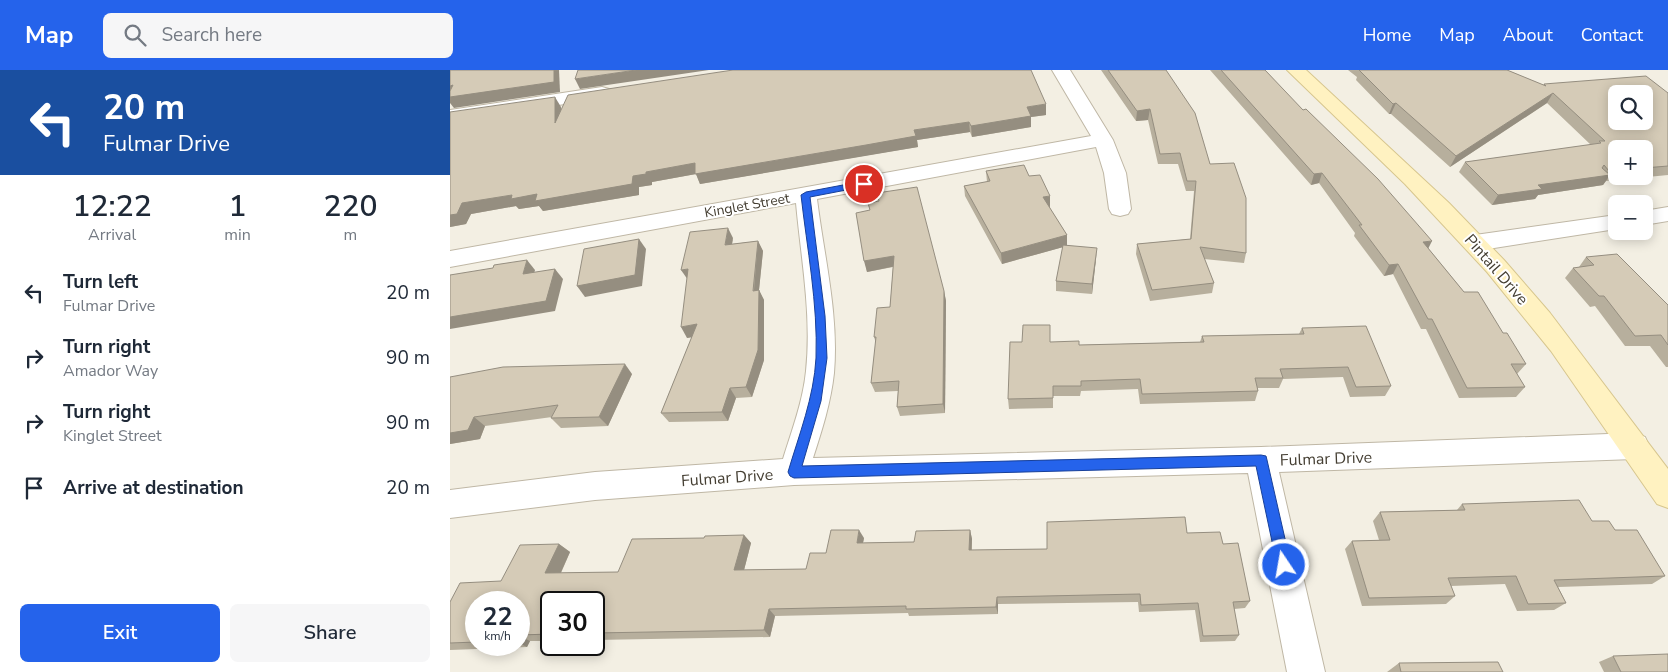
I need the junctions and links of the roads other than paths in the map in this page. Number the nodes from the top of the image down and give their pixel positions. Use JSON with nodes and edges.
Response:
{"nodes":[{"id":1,"x":1061,"y":70,"type":"edge"},
{"id":2,"x":1296,"y":70,"type":"edge"},
{"id":3,"x":623,"y":90,"type":"edge"},
{"id":4,"x":450,"y":116,"type":"edge"},
{"id":5,"x":1103,"y":140,"type":"junction"},
{"id":6,"x":806,"y":195,"type":"junction"},
{"id":7,"x":1120,"y":208,"type":"dead end"},
{"id":8,"x":1668,"y":214,"type":"edge"},
{"id":9,"x":1653,"y":216,"type":"edge"},
{"id":10,"x":1608,"y":223,"type":"edge"},
{"id":11,"x":1475,"y":243,"type":"junction"},
{"id":12,"x":450,"y":259,"type":"edge"},
{"id":13,"x":1634,"y":446,"type":"junction"},
{"id":14,"x":1261,"y":460,"type":"junction"},
{"id":15,"x":794,"y":472,"type":"junction"},
{"id":16,"x":1668,"y":494,"type":"edge"},
{"id":17,"x":450,"y":504,"type":"edge"},
{"id":18,"x":1306,"y":672,"type":"edge"}],
"edges":[{"from":1,"to":5,"type":"street"},
{"from":2,"to":11,"type":"street","name":"Pintail Drive"},
{"from":3,"to":4,"type":"street"},
{"from":5,"to":6,"type":"street","name":"Kinglet Street"},
{"from":5,"to":7,"type":"street"},
{"from":6,"to":12,"type":"street","name":"Kinglet Street"},
{"from":6,"to":15,"type":"street"},
{"from":8,"to":9,"type":"street"},
{"from":10,"to":11,"type":"street"},
{"from":11,"to":13,"type":"street","name":"Pintail Drive"},
{"from":13,"to":14,"type":"street","name":"Fulmar Drive"},
{"from":13,"to":16,"type":"street","name":"Pintail Drive"},
{"from":14,"to":15,"type":"street","name":"Fulmar Drive"},
{"from":14,"to":18,"type":"street"},
{"from":15,"to":17,"type":"street","name":"Fulmar Drive"}]}
